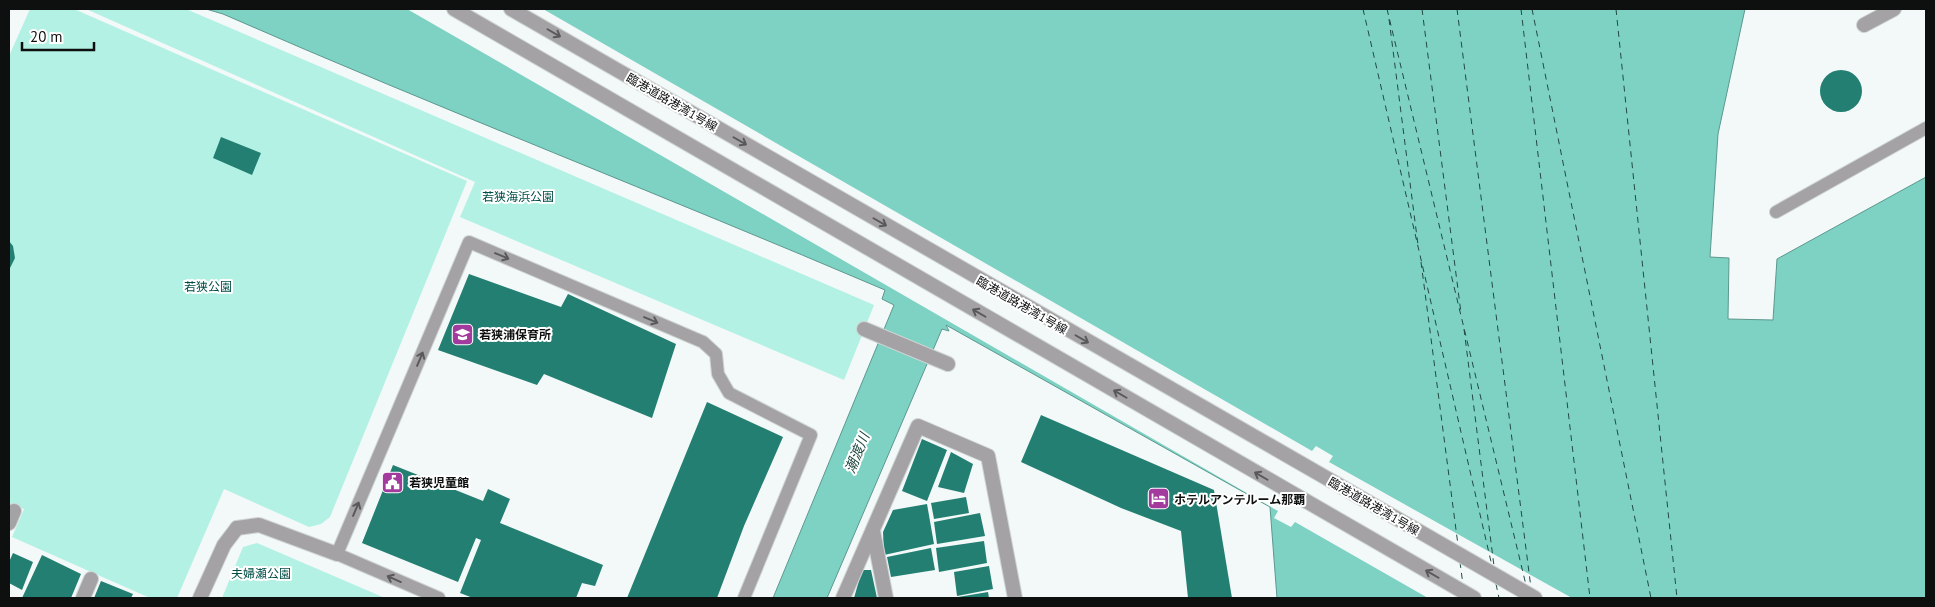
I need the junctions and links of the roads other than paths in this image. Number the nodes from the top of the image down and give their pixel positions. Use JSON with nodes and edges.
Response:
{"nodes":[{"id":1,"x":454,"y":9,"type":"edge"},
{"id":2,"x":511,"y":9,"type":"edge"},
{"id":3,"x":1894,"y":9,"type":"edge"},
{"id":4,"x":1864,"y":25,"type":"dead end"},
{"id":5,"x":1926,"y":128,"type":"edge"},
{"id":6,"x":1776,"y":212,"type":"dead end"},
{"id":7,"x":864,"y":329,"type":"dead end"},
{"id":8,"x":948,"y":364,"type":"dead end"},
{"id":9,"x":872,"y":531,"type":"junction"},
{"id":10,"x":337,"y":554,"type":"junction"},
{"id":11,"x":91,"y":579,"type":"dead end"},
{"id":12,"x":83,"y":598,"type":"edge"},
{"id":13,"x":200,"y":598,"type":"edge"},
{"id":14,"x":439,"y":598,"type":"edge"},
{"id":15,"x":744,"y":598,"type":"edge"},
{"id":16,"x":843,"y":598,"type":"edge"},
{"id":17,"x":886,"y":598,"type":"edge"},
{"id":18,"x":1015,"y":598,"type":"edge"},
{"id":19,"x":1474,"y":598,"type":"edge"},
{"id":20,"x":1535,"y":598,"type":"edge"}],
"edges":[{"from":19,"to":1,"type":"street","one_way":true},
{"from":2,"to":20,"type":"street","name":"臨港道路港湾1号線","one_way":true},
{"from":3,"to":4,"type":"street"},
{"from":5,"to":6,"type":"lane"},
{"from":7,"to":8,"type":"street"},
{"from":9,"to":16,"type":"street"},
{"from":9,"to":17,"type":"street"},
{"from":9,"to":18,"type":"street"},
{"from":10,"to":13,"type":"street"},
{"from":14,"to":10,"type":"lane","one_way":true},
{"from":10,"to":15,"type":"lane","one_way":true},
{"from":11,"to":12,"type":"street"}]}
